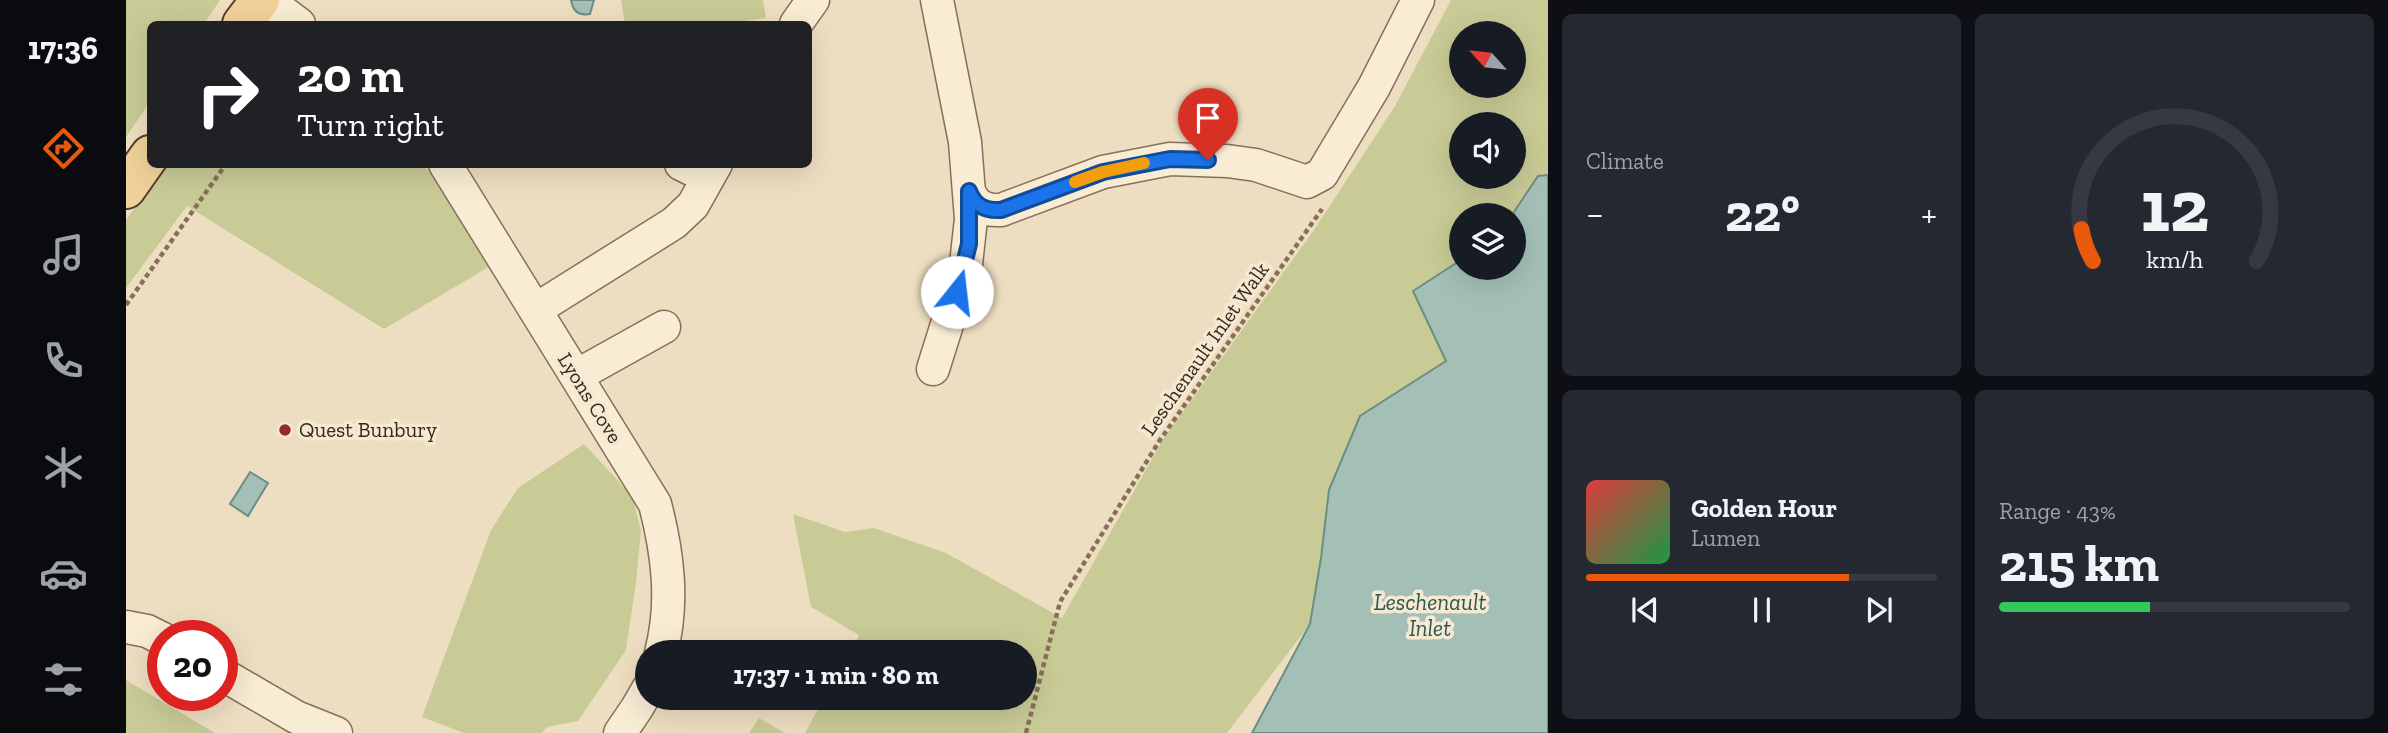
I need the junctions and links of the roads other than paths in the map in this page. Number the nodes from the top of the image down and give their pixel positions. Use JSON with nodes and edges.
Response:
{"nodes":[{"id":1,"x":260,"y":0,"type":"edge"},
{"id":2,"x":267,"y":0,"type":"edge"},
{"id":3,"x":813,"y":0,"type":"edge"},
{"id":4,"x":937,"y":0,"type":"edge"},
{"id":5,"x":1418,"y":0,"type":"edge"},
{"id":6,"x":244,"y":21,"type":"edge"},
{"id":7,"x":295,"y":21,"type":"edge"},
{"id":8,"x":798,"y":21,"type":"edge"},
{"id":9,"x":147,"y":159,"type":"edge"},
{"id":10,"x":447,"y":168,"type":"edge"},
{"id":11,"x":713,"y":168,"type":"edge"},
{"id":12,"x":126,"y":190,"type":"edge"},
{"id":13,"x":969,"y":191,"type":"junction"},
{"id":14,"x":535,"y":310,"type":"junction"},
{"id":15,"x":664,"y":327,"type":"dead end"},
{"id":16,"x":933,"y":369,"type":"dead end"},
{"id":17,"x":576,"y":376,"type":"junction"},
{"id":18,"x":126,"y":626,"type":"edge"},
{"id":19,"x":147,"y":631,"type":"edge"},
{"id":20,"x":663,"y":640,"type":"edge"},
{"id":21,"x":238,"y":685,"type":"edge"},
{"id":22,"x":637,"y":710,"type":"edge"},
{"id":23,"x":293,"y":725,"type":"edge"},
{"id":24,"x":337,"y":733,"type":"edge"},
{"id":25,"x":620,"y":733,"type":"edge"}],
"edges":[{"from":1,"to":6,"type":"main road"},
{"from":2,"to":7,"type":"street"},
{"from":3,"to":8,"type":"street"},
{"from":4,"to":13,"type":"street"},
{"from":5,"to":13,"type":"street"},
{"from":9,"to":12,"type":"main road"},
{"from":10,"to":14,"type":"street","name":"Lyons Cove"},
{"from":11,"to":14,"type":"street"},
{"from":13,"to":16,"type":"street"},
{"from":14,"to":17,"type":"street","name":"Lyons Cove"},
{"from":15,"to":17,"type":"street"},
{"from":17,"to":20,"type":"street","name":"Lyons Cove"},
{"from":18,"to":19,"type":"street"},
{"from":21,"to":23,"type":"street"},
{"from":22,"to":25,"type":"street"},
{"from":23,"to":24,"type":"street"}]}
